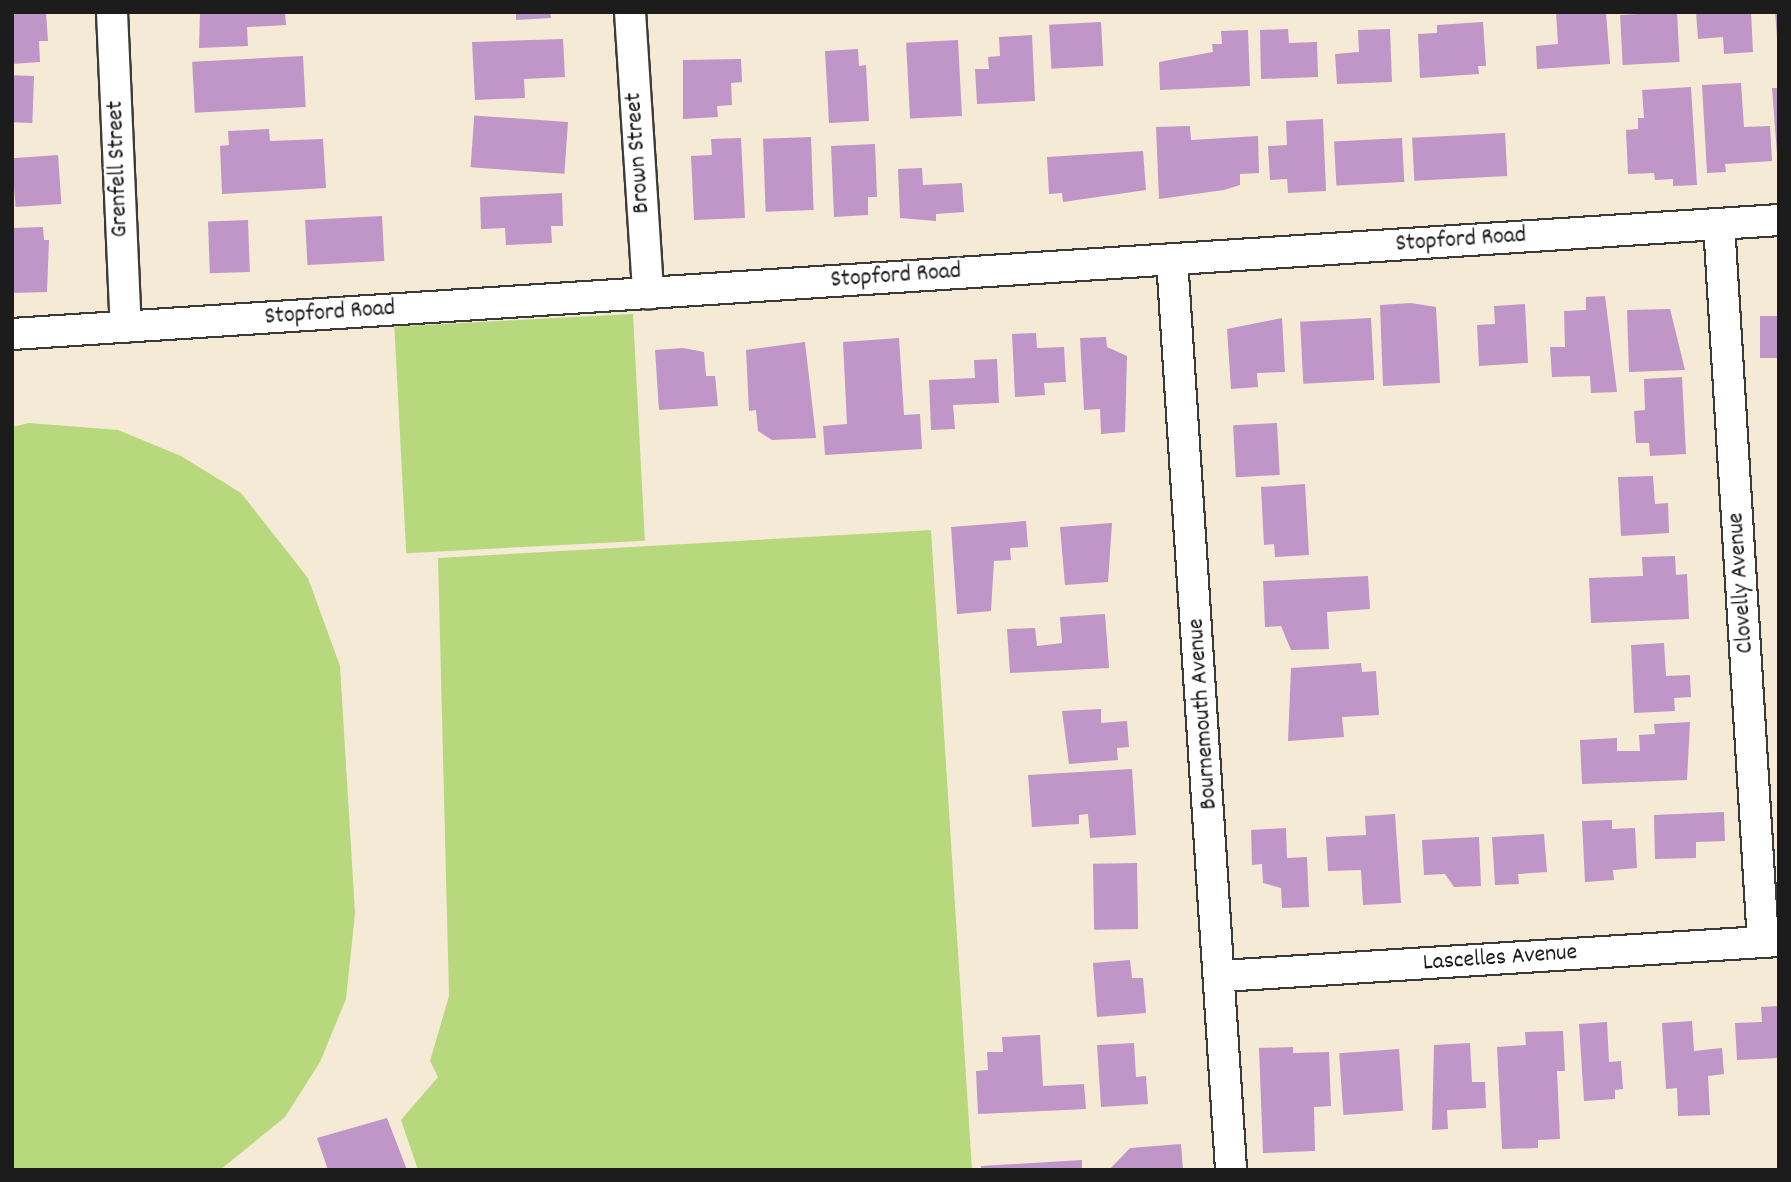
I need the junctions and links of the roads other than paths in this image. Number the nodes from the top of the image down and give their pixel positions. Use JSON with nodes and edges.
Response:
{"nodes":[{"id":1,"x":112,"y":12,"type":"edge"},
{"id":2,"x":630,"y":12,"type":"edge"},
{"id":3,"x":1779,"y":220,"type":"edge"},
{"id":4,"x":1719,"y":224,"type":"junction"},
{"id":5,"x":1172,"y":259,"type":"junction"},
{"id":6,"x":648,"y":293,"type":"junction"},
{"id":7,"x":125,"y":327,"type":"junction"},
{"id":8,"x":12,"y":334,"type":"edge"},
{"id":9,"x":1771,"y":942,"type":"edge"},
{"id":10,"x":1222,"y":976,"type":"junction"},
{"id":11,"x":1231,"y":1170,"type":"edge"}],
"edges":[{"from":1,"to":7,"type":"street","name":"Grenfell Street"},
{"from":2,"to":6,"type":"street","name":"Brown Street"},
{"from":3,"to":4,"type":"street","name":"Stopford Road"},
{"from":4,"to":5,"type":"street","name":"Stopford Road"},
{"from":4,"to":9,"type":"street","name":"Clovelly Avenue"},
{"from":5,"to":6,"type":"street","name":"Stopford Road"},
{"from":5,"to":10,"type":"street","name":"Bournemouth Avenue"},
{"from":6,"to":7,"type":"street","name":"Stopford Road"},
{"from":7,"to":8,"type":"street","name":"Stopford Road"},
{"from":9,"to":10,"type":"street","name":"Lascelles Avenue"},
{"from":10,"to":11,"type":"street","name":"Bournemouth Avenue"}]}
